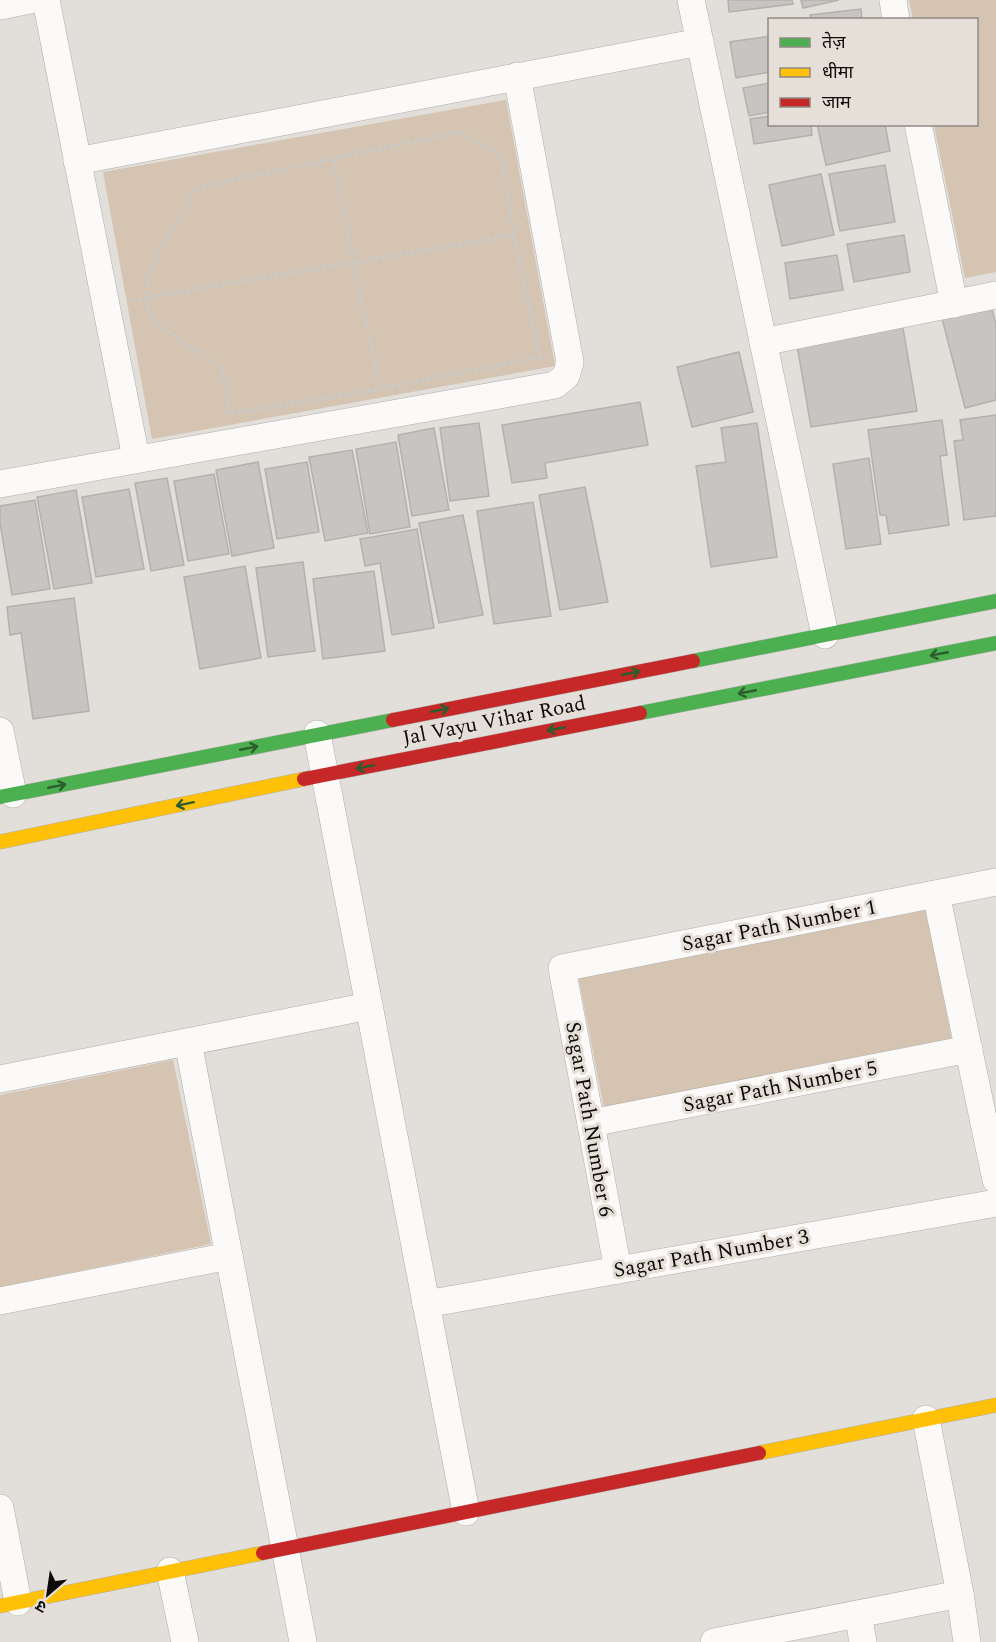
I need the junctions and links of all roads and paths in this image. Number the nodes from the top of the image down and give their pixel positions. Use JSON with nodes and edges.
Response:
{"nodes":[{"id":1,"x":30,"y":0,"type":"edge"},
{"id":2,"x":46,"y":0,"type":"edge"},
{"id":3,"x":691,"y":0,"type":"edge"},
{"id":4,"x":892,"y":0,"type":"edge"},
{"id":5,"x":0,"y":6,"type":"edge"},
{"id":6,"x":896,"y":18,"type":"edge"},
{"id":7,"x":700,"y":42,"type":"junction"},
{"id":8,"x":518,"y":76,"type":"junction"},
{"id":9,"x":918,"y":126,"type":"edge"},
{"id":10,"x":77,"y":160,"type":"junction"},
{"id":11,"x":333,"y":160,"type":"junction"},
{"id":12,"x":514,"y":235,"type":"junction"},
{"id":13,"x":996,"y":295,"type":"edge"},
{"id":14,"x":144,"y":298,"type":"junction"},
{"id":15,"x":127,"y":301,"type":"dead end"},
{"id":16,"x":954,"y":304,"type":"junction"},
{"id":17,"x":763,"y":342,"type":"junction"},
{"id":18,"x":380,"y":389,"type":"junction"},
{"id":19,"x":136,"y":458,"type":"junction"},
{"id":20,"x":0,"y":484,"type":"edge"},
{"id":21,"x":996,"y":601,"type":"edge"},
{"id":22,"x":825,"y":635,"type":"junction"},
{"id":23,"x":996,"y":643,"type":"edge"},
{"id":24,"x":0,"y":731,"type":"edge"},
{"id":25,"x":317,"y":734,"type":"junction"},
{"id":26,"x":325,"y":775,"type":"junction"},
{"id":27,"x":6,"y":796,"type":"edge"},
{"id":28,"x":0,"y":842,"type":"edge"},
{"id":29,"x":996,"y":882,"type":"edge"},
{"id":30,"x":936,"y":894,"type":"junction"},
{"id":31,"x":562,"y":968,"type":"joint"},
{"id":32,"x":369,"y":1006,"type":"junction"},
{"id":33,"x":188,"y":1042,"type":"junction"},
{"id":34,"x":969,"y":1049,"type":"junction"},
{"id":35,"x":0,"y":1079,"type":"edge"},
{"id":36,"x":591,"y":1123,"type":"junction"},
{"id":37,"x":996,"y":1180,"type":"edge"},
{"id":38,"x":996,"y":1203,"type":"edge"},
{"id":39,"x":229,"y":1256,"type":"junction"},
{"id":40,"x":618,"y":1270,"type":"junction"},
{"id":41,"x":0,"y":1301,"type":"edge"},
{"id":42,"x":426,"y":1304,"type":"junction"},
{"id":43,"x":996,"y":1405,"type":"edge"},
{"id":44,"x":926,"y":1419,"type":"junction"},
{"id":45,"x":0,"y":1508,"type":"edge"},
{"id":46,"x":466,"y":1512,"type":"junction"},
{"id":47,"x":285,"y":1548,"type":"junction"},
{"id":48,"x":170,"y":1571,"type":"junction"},
{"id":49,"x":960,"y":1594,"type":"junction"},
{"id":50,"x":9,"y":1604,"type":"edge"},
{"id":51,"x":858,"y":1614,"type":"junction"},
{"id":52,"x":721,"y":1641,"type":"edge"},
{"id":53,"x":185,"y":1642,"type":"edge"},
{"id":54,"x":303,"y":1642,"type":"edge"},
{"id":55,"x":863,"y":1642,"type":"edge"},
{"id":56,"x":967,"y":1642,"type":"edge"}],
"edges":[{"from":1,"to":5,"type":"street"},
{"from":2,"to":10,"type":"street"},
{"from":3,"to":7,"type":"street"},
{"from":4,"to":6,"type":"street"},
{"from":7,"to":8,"type":"street"},
{"from":7,"to":17,"type":"street"},
{"from":8,"to":10,"type":"street"},
{"from":8,"to":19,"type":"street"},
{"from":9,"to":16,"type":"street"},
{"from":10,"to":19,"type":"street"},
{"from":11,"to":12,"type":"path"},
{"from":11,"to":14,"type":"path"},
{"from":11,"to":18,"type":"path"},
{"from":12,"to":14,"type":"path"},
{"from":12,"to":18,"type":"path"},
{"from":13,"to":16,"type":"street"},
{"from":14,"to":15,"type":"path"},
{"from":14,"to":18,"type":"path"},
{"from":16,"to":17,"type":"street"},
{"from":17,"to":22,"type":"street"},
{"from":19,"to":20,"type":"street"},
{"from":21,"to":22,"type":"street","name":"Jal Vayu Vihar Road"},
{"from":25,"to":22,"type":"street","name":"Jal Vayu Vihar Road","one_way":true},
{"from":23,"to":26,"type":"street","name":"Jal Vayu Vihar Road","one_way":true},
{"from":24,"to":27,"type":"street"},
{"from":25,"to":26,"type":"street"},
{"from":27,"to":25,"type":"street","name":"Jal Vayu Vihar Road","one_way":true},
{"from":26,"to":28,"type":"street","name":"Jal Vayu Vihar Road","one_way":true},
{"from":26,"to":32,"type":"street"},
{"from":29,"to":30,"type":"street","name":"Sagar Path Number 1"},
{"from":30,"to":31,"type":"street","name":"Sagar Path Number 1"},
{"from":30,"to":34,"type":"street"},
{"from":31,"to":36,"type":"street","name":"Sagar Path Number 6"},
{"from":32,"to":33,"type":"street"},
{"from":32,"to":42,"type":"street"},
{"from":33,"to":35,"type":"street"},
{"from":33,"to":39,"type":"street"},
{"from":34,"to":36,"type":"street","name":"Sagar Path Number 5"},
{"from":34,"to":37,"type":"street"},
{"from":36,"to":40,"type":"street","name":"Sagar Path Number 6"},
{"from":38,"to":40,"type":"street","name":"Sagar Path Number 3"},
{"from":39,"to":41,"type":"street"},
{"from":39,"to":47,"type":"street"},
{"from":40,"to":42,"type":"street","name":"Sagar Path Number 3"},
{"from":42,"to":46,"type":"street"},
{"from":43,"to":44,"type":"street"},
{"from":44,"to":46,"type":"street"},
{"from":44,"to":49,"type":"street"},
{"from":45,"to":50,"type":"street"},
{"from":46,"to":47,"type":"street"},
{"from":47,"to":48,"type":"street"},
{"from":47,"to":54,"type":"street"},
{"from":48,"to":50,"type":"street"},
{"from":48,"to":53,"type":"street"},
{"from":49,"to":51,"type":"street"},
{"from":49,"to":56,"type":"street"},
{"from":51,"to":52,"type":"street"},
{"from":51,"to":55,"type":"street"}]}
